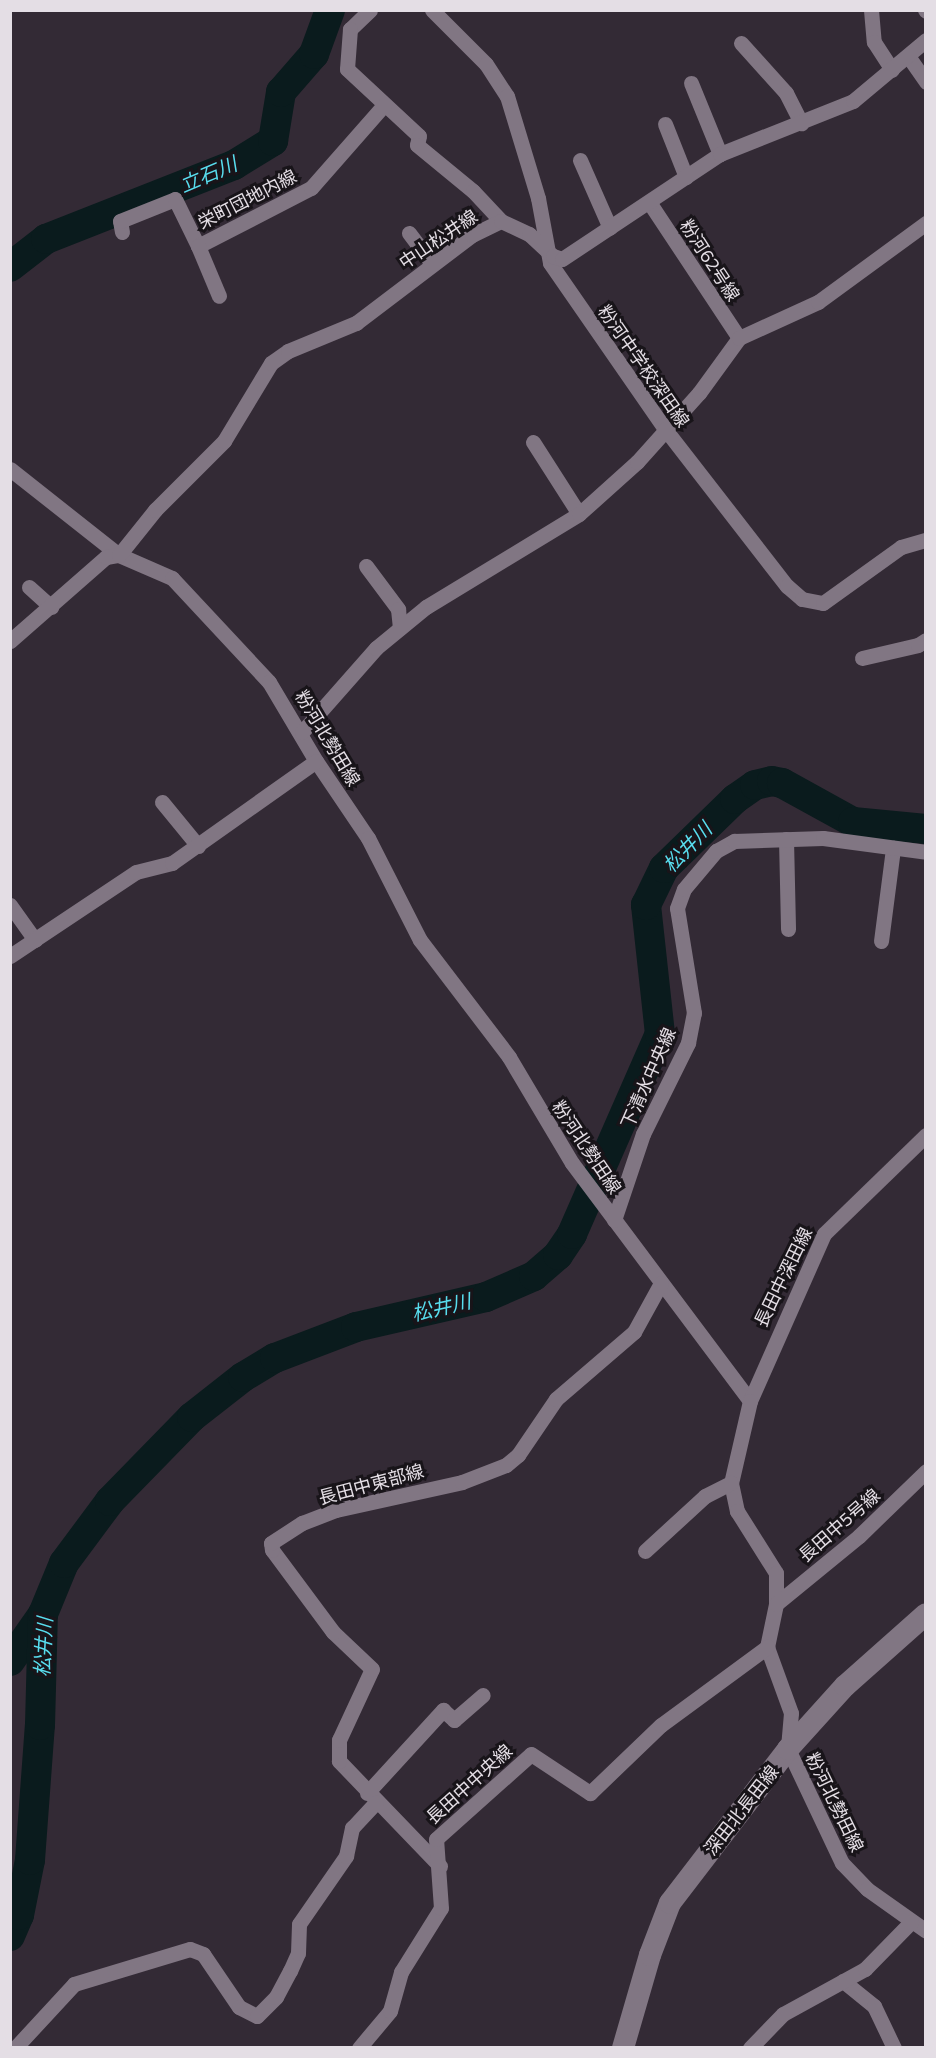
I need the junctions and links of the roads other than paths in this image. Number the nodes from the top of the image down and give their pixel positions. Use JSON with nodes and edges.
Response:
{"nodes":[{"id":1,"x":369,"y":10,"type":"edge"},
{"id":2,"x":432,"y":10,"type":"edge"},
{"id":3,"x":871,"y":10,"type":"edge"},
{"id":4,"x":926,"y":40,"type":"edge"},
{"id":5,"x":741,"y":43,"type":"dead end"},
{"id":6,"x":908,"y":56,"type":"junction"},
{"id":7,"x":892,"y":70,"type":"junction"},
{"id":8,"x":926,"y":82,"type":"edge"},
{"id":9,"x":691,"y":83,"type":"dead end"},
{"id":10,"x":384,"y":105,"type":"junction"},
{"id":11,"x":801,"y":123,"type":"junction"},
{"id":12,"x":665,"y":124,"type":"dead end"},
{"id":13,"x":720,"y":154,"type":"junction"},
{"id":14,"x":580,"y":160,"type":"dead end"},
{"id":15,"x":686,"y":177,"type":"junction"},
{"id":16,"x":649,"y":202,"type":"junction"},
{"id":17,"x":501,"y":221,"type":"junction"},
{"id":18,"x":926,"y":223,"type":"edge"},
{"id":19,"x":609,"y":228,"type":"junction"},
{"id":20,"x":122,"y":232,"type":"dead end"},
{"id":21,"x":409,"y":233,"type":"dead end"},
{"id":22,"x":198,"y":246,"type":"junction"},
{"id":23,"x":545,"y":247,"type":"junction"},
{"id":24,"x":432,"y":264,"type":"junction"},
{"id":25,"x":219,"y":296,"type":"dead end"},
{"id":26,"x":739,"y":338,"type":"junction"},
{"id":27,"x":665,"y":429,"type":"junction"},
{"id":28,"x":533,"y":441,"type":"dead end"},
{"id":29,"x":10,"y":469,"type":"edge"},
{"id":30,"x":579,"y":514,"type":"junction"},
{"id":31,"x":926,"y":540,"type":"edge"},
{"id":32,"x":119,"y":555,"type":"junction"},
{"id":33,"x":366,"y":566,"type":"dead end"},
{"id":34,"x":29,"y":587,"type":"dead end"},
{"id":35,"x":51,"y":607,"type":"junction"},
{"id":36,"x":400,"y":628,"type":"junction"},
{"id":37,"x":926,"y":640,"type":"edge"},
{"id":38,"x":10,"y":641,"type":"edge"},
{"id":39,"x":862,"y":658,"type":"dead end"},
{"id":40,"x":302,"y":732,"type":"junction"},
{"id":41,"x":315,"y":761,"type":"junction"},
{"id":42,"x":162,"y":802,"type":"dead end"},
{"id":43,"x":786,"y":839,"type":"junction"},
{"id":44,"x":198,"y":846,"type":"junction"},
{"id":45,"x":893,"y":848,"type":"junction"},
{"id":46,"x":926,"y":852,"type":"edge"},
{"id":47,"x":10,"y":905,"type":"edge"},
{"id":48,"x":788,"y":929,"type":"dead end"},
{"id":49,"x":35,"y":940,"type":"junction"},
{"id":50,"x":881,"y":941,"type":"dead end"},
{"id":51,"x":10,"y":956,"type":"edge"},
{"id":52,"x":926,"y":1135,"type":"edge"},
{"id":53,"x":610,"y":1215,"type":"junction"},
{"id":54,"x":661,"y":1283,"type":"junction"},
{"id":55,"x":750,"y":1401,"type":"junction"},
{"id":56,"x":926,"y":1471,"type":"edge"},
{"id":57,"x":731,"y":1483,"type":"junction"},
{"id":58,"x":645,"y":1551,"type":"dead end"},
{"id":59,"x":776,"y":1604,"type":"junction"},
{"id":60,"x":926,"y":1614,"type":"edge"},
{"id":61,"x":767,"y":1647,"type":"junction"},
{"id":62,"x":483,"y":1695,"type":"dead end"},
{"id":63,"x":788,"y":1749,"type":"junction"},
{"id":64,"x":371,"y":1798,"type":"junction"},
{"id":65,"x":440,"y":1866,"type":"junction"},
{"id":66,"x":911,"y":1922,"type":"junction"},
{"id":67,"x":926,"y":1931,"type":"edge"},
{"id":68,"x":843,"y":1981,"type":"junction"},
{"id":69,"x":15,"y":2048,"type":"edge"},
{"id":70,"x":358,"y":2048,"type":"edge"},
{"id":71,"x":623,"y":2048,"type":"edge"},
{"id":72,"x":750,"y":2048,"type":"edge"},
{"id":73,"x":894,"y":2048,"type":"edge"}],
"edges":[{"from":1,"to":10,"type":"street"},
{"from":2,"to":23,"type":"street","name":"粉河中学校深田線"},
{"from":3,"to":7,"type":"street"},
{"from":4,"to":6,"type":"street","name":"中山松井線"},
{"from":5,"to":11,"type":"street"},
{"from":6,"to":7,"type":"street","name":"中山松井線"},
{"from":6,"to":8,"type":"street"},
{"from":7,"to":11,"type":"street","name":"中山松井線"},
{"from":9,"to":13,"type":"street"},
{"from":10,"to":17,"type":"street"},
{"from":10,"to":22,"type":"street","name":"栄町団地内線"},
{"from":11,"to":13,"type":"street","name":"中山松井線"},
{"from":12,"to":15,"type":"street"},
{"from":13,"to":15,"type":"street","name":"中山松井線"},
{"from":14,"to":19,"type":"street"},
{"from":15,"to":16,"type":"street","name":"中山松井線"},
{"from":16,"to":19,"type":"street","name":"中山松井線"},
{"from":16,"to":26,"type":"street","name":"粉河62号線"},
{"from":17,"to":23,"type":"street","name":"中山松井線"},
{"from":17,"to":24,"type":"street","name":"中山松井線"},
{"from":18,"to":26,"type":"street"},
{"from":19,"to":23,"type":"street","name":"中山松井線"},
{"from":20,"to":22,"type":"street","name":"栄町団地内線"},
{"from":21,"to":24,"type":"street"},
{"from":22,"to":25,"type":"street","name":"栄町団地内線"},
{"from":23,"to":27,"type":"street","name":"粉河中学校深田線"},
{"from":24,"to":32,"type":"street","name":"中山松井線"},
{"from":26,"to":27,"type":"street"},
{"from":27,"to":30,"type":"street"},
{"from":27,"to":31,"type":"street","name":"粉河中学校深田線"},
{"from":28,"to":30,"type":"street"},
{"from":29,"to":32,"type":"street","name":"粉河北勢田線"},
{"from":30,"to":36,"type":"street"},
{"from":32,"to":35,"type":"street"},
{"from":32,"to":40,"type":"street","name":"粉河北勢田線"},
{"from":33,"to":36,"type":"street"},
{"from":34,"to":35,"type":"street"},
{"from":35,"to":38,"type":"street"},
{"from":36,"to":40,"type":"street"},
{"from":37,"to":39,"type":"street"},
{"from":40,"to":41,"type":"street","name":"粉河北勢田線"},
{"from":41,"to":44,"type":"street"},
{"from":41,"to":53,"type":"street","name":"粉河北勢田線"},
{"from":42,"to":44,"type":"street"},
{"from":43,"to":45,"type":"street","name":"下清水中央線"},
{"from":43,"to":48,"type":"street"},
{"from":43,"to":53,"type":"street","name":"下清水中央線"},
{"from":44,"to":49,"type":"street"},
{"from":45,"to":46,"type":"street","name":"下清水中央線"},
{"from":45,"to":50,"type":"street"},
{"from":47,"to":49,"type":"street"},
{"from":49,"to":51,"type":"street"},
{"from":52,"to":55,"type":"street","name":"長田中深田線"},
{"from":53,"to":54,"type":"street","name":"粉河北勢田線"},
{"from":54,"to":55,"type":"street","name":"粉河北勢田線"},
{"from":54,"to":64,"type":"street","name":"長田中東部線"},
{"from":55,"to":57,"type":"street"},
{"from":56,"to":59,"type":"street","name":"長田中5号線"},
{"from":57,"to":58,"type":"street"},
{"from":57,"to":59,"type":"street"},
{"from":59,"to":61,"type":"street"},
{"from":60,"to":63,"type":"street","name":"深田北長田線"},
{"from":61,"to":63,"type":"street","name":"粉河北勢田線"},
{"from":61,"to":65,"type":"street","name":"長田中中央線"},
{"from":62,"to":64,"type":"street"},
{"from":63,"to":66,"type":"street","name":"粉河北勢田線"},
{"from":63,"to":71,"type":"street","name":"深田北長田線"},
{"from":64,"to":65,"type":"street","name":"長田中東部線"},
{"from":64,"to":69,"type":"street"},
{"from":65,"to":70,"type":"street","name":"長田中中央線"},
{"from":66,"to":67,"type":"street","name":"粉河北勢田線"},
{"from":66,"to":68,"type":"street"},
{"from":68,"to":72,"type":"street"},
{"from":68,"to":73,"type":"street"}]}
